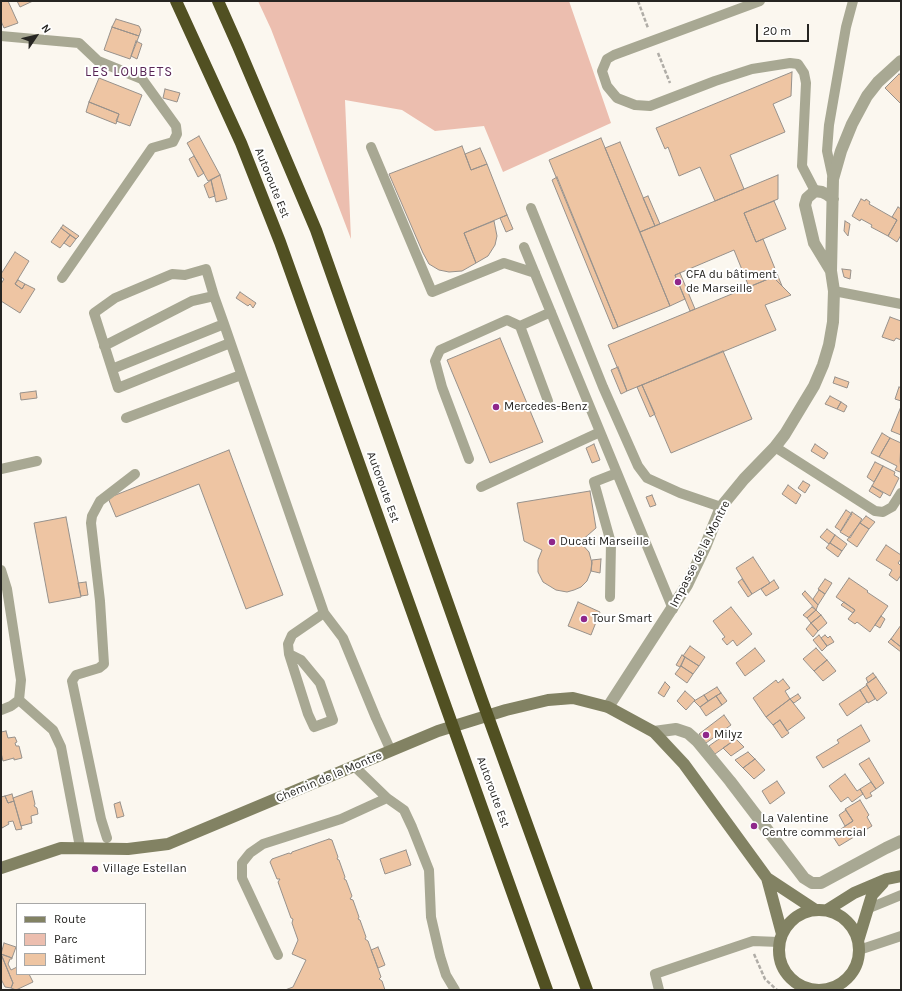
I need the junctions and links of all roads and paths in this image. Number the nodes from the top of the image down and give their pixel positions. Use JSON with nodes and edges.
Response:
{"nodes":[{"id":1,"x":176,"y":1,"type":"edge"},
{"id":2,"x":218,"y":1,"type":"edge"},
{"id":3,"x":638,"y":1,"type":"edge"},
{"id":4,"x":760,"y":1,"type":"edge"},
{"id":5,"x":853,"y":1,"type":"edge"},
{"id":6,"x":648,"y":26,"type":"dead end"},
{"id":7,"x":1,"y":36,"type":"edge"},
{"id":8,"x":660,"y":58,"type":"dead end"},
{"id":9,"x":901,"y":61,"type":"edge"},
{"id":10,"x":671,"y":84,"type":"dead end"},
{"id":11,"x":371,"y":147,"type":"dead end"},
{"id":12,"x":833,"y":179,"type":"junction"},
{"id":13,"x":814,"y":191,"type":"junction"},
{"id":14,"x":833,"y":199,"type":"junction"},
{"id":15,"x":531,"y":208,"type":"dead end"},
{"id":16,"x":524,"y":246,"type":"dead end"},
{"id":17,"x":832,"y":271,"type":"junction"},
{"id":18,"x":535,"y":273,"type":"junction"},
{"id":19,"x":62,"y":278,"type":"dead end"},
{"id":20,"x":834,"y":291,"type":"junction"},
{"id":21,"x":214,"y":296,"type":"junction"},
{"id":22,"x":901,"y":304,"type":"edge"},
{"id":23,"x":551,"y":312,"type":"junction"},
{"id":24,"x":224,"y":324,"type":"junction"},
{"id":25,"x":520,"y":326,"type":"junction"},
{"id":26,"x":230,"y":343,"type":"junction"},
{"id":27,"x":104,"y":346,"type":"junction"},
{"id":28,"x":112,"y":369,"type":"junction"},
{"id":29,"x":241,"y":375,"type":"junction"},
{"id":30,"x":548,"y":401,"type":"dead end"},
{"id":31,"x":126,"y":418,"type":"dead end"},
{"id":32,"x":600,"y":432,"type":"junction"},
{"id":33,"x":776,"y":447,"type":"junction"},
{"id":34,"x":469,"y":459,"type":"dead end"},
{"id":35,"x":37,"y":461,"type":"dead end"},
{"id":36,"x":1,"y":469,"type":"edge"},
{"id":37,"x":617,"y":473,"type":"junction"},
{"id":38,"x":135,"y":474,"type":"dead end"},
{"id":39,"x":481,"y":487,"type":"dead end"},
{"id":40,"x":901,"y":494,"type":"edge"},
{"id":41,"x":722,"y":507,"type":"junction"},
{"id":42,"x":1,"y":570,"type":"edge"},
{"id":43,"x":610,"y":597,"type":"dead end"},
{"id":44,"x":673,"y":609,"type":"junction"},
{"id":45,"x":324,"y":613,"type":"junction"},
{"id":46,"x":289,"y":654,"type":"junction"},
{"id":47,"x":19,"y":700,"type":"junction"},
{"id":48,"x":608,"y":707,"type":"junction"},
{"id":49,"x":1,"y":710,"type":"edge"},
{"id":50,"x":654,"y":732,"type":"junction"},
{"id":51,"x":391,"y":751,"type":"junction"},
{"id":52,"x":354,"y":766,"type":"junction"},
{"id":53,"x":387,"y":798,"type":"junction"},
{"id":54,"x":107,"y":838,"type":"dead end"},
{"id":55,"x":901,"y":841,"type":"edge"},
{"id":56,"x":80,"y":847,"type":"junction"},
{"id":57,"x":538,"y":852,"type":"junction"},
{"id":58,"x":1,"y":868,"type":"edge"},
{"id":59,"x":901,"y":876,"type":"edge"},
{"id":60,"x":766,"y":878,"type":"junction"},
{"id":61,"x":887,"y":879,"type":"junction"},
{"id":62,"x":901,"y":895,"type":"edge"},
{"id":63,"x":814,"y":909,"type":"junction"},
{"id":64,"x":867,"y":909,"type":"junction"},
{"id":65,"x":827,"y":910,"type":"junction"},
{"id":66,"x":901,"y":936,"type":"edge"},
{"id":67,"x":780,"y":938,"type":"junction"},
{"id":68,"x":858,"y":946,"type":"junction"},
{"id":69,"x":278,"y":955,"type":"dead end"},
{"id":70,"x":836,"y":988,"type":"edge"},
{"id":71,"x":455,"y":990,"type":"edge"},
{"id":72,"x":547,"y":990,"type":"edge"},
{"id":73,"x":587,"y":990,"type":"edge"},
{"id":74,"x":596,"y":990,"type":"edge"},
{"id":75,"x":659,"y":990,"type":"edge"}],
"edges":[{"from":1,"to":72,"type":"highway","name":"Autoroute Est"},
{"from":2,"to":57,"type":"highway","name":"Autoroute Est"},
{"from":3,"to":6,"type":"path"},
{"from":4,"to":13,"type":"lane"},
{"from":5,"to":12,"type":"lane"},
{"from":7,"to":19,"type":"lane"},
{"from":8,"to":10,"type":"path"},
{"from":9,"to":12,"type":"street","name":"Impasse de la Montre"},
{"from":11,"to":18,"type":"lane"},
{"from":12,"to":14,"type":"street","name":"Impasse de la Montre"},
{"from":13,"to":14,"type":"street"},
{"from":13,"to":17,"type":"street","name":"Impasse de la Montre"},
{"from":14,"to":17,"type":"street","name":"Impasse de la Montre"},
{"from":15,"to":41,"type":"lane"},
{"from":16,"to":18,"type":"lane"},
{"from":17,"to":20,"type":"street","name":"Impasse de la Montre"},
{"from":18,"to":23,"type":"lane"},
{"from":20,"to":22,"type":"lane"},
{"from":20,"to":33,"type":"street","name":"Impasse de la Montre"},
{"from":21,"to":24,"type":"lane"},
{"from":21,"to":27,"type":"lane"},
{"from":21,"to":27,"type":"lane"},
{"from":23,"to":25,"type":"lane"},
{"from":23,"to":32,"type":"lane"},
{"from":24,"to":26,"type":"lane"},
{"from":24,"to":28,"type":"lane"},
{"from":25,"to":30,"type":"lane"},
{"from":25,"to":34,"type":"lane"},
{"from":26,"to":28,"type":"lane"},
{"from":26,"to":29,"type":"lane"},
{"from":27,"to":28,"type":"lane"},
{"from":29,"to":31,"type":"lane"},
{"from":29,"to":45,"type":"lane"},
{"from":32,"to":37,"type":"lane"},
{"from":32,"to":39,"type":"lane"},
{"from":33,"to":40,"type":"lane"},
{"from":33,"to":41,"type":"street","name":"Impasse de la Montre"},
{"from":35,"to":36,"type":"lane"},
{"from":37,"to":43,"type":"lane"},
{"from":37,"to":44,"type":"lane"},
{"from":38,"to":54,"type":"lane"},
{"from":41,"to":44,"type":"street","name":"Impasse de la Montre"},
{"from":42,"to":47,"type":"lane"},
{"from":44,"to":48,"type":"street","name":"Impasse de la Montre"},
{"from":45,"to":46,"type":"lane"},
{"from":45,"to":51,"type":"lane"},
{"from":46,"to":46,"type":"lane"},
{"from":47,"to":49,"type":"lane"},
{"from":47,"to":56,"type":"lane"},
{"from":48,"to":50,"type":"street","name":"Chemin de la Montre"},
{"from":48,"to":51,"type":"street","name":"Chemin de la Montre"},
{"from":50,"to":55,"type":"street"},
{"from":50,"to":60,"type":"street","name":"Chemin de la Montre"},
{"from":51,"to":52,"type":"street","name":"Chemin de la Montre"},
{"from":52,"to":53,"type":"lane"},
{"from":52,"to":56,"type":"street","name":"Chemin de la Montre"},
{"from":53,"to":69,"type":"lane"},
{"from":53,"to":71,"type":"lane"},
{"from":56,"to":58,"type":"street","name":"Chemin de la Montre"},
{"from":57,"to":73,"type":"highway","name":"Autoroute Est"},
{"from":57,"to":74,"type":"highway"},
{"from":59,"to":61,"type":"street"},
{"from":60,"to":63,"type":"street"},
{"from":60,"to":67,"type":"street"},
{"from":61,"to":64,"type":"street"},
{"from":61,"to":65,"type":"street"},
{"from":62,"to":64,"type":"lane"},
{"from":63,"to":65,"type":"street"},
{"from":63,"to":67,"type":"street"},
{"from":64,"to":68,"type":"street"},
{"from":65,"to":68,"type":"street"},
{"from":66,"to":68,"type":"lane"},
{"from":67,"to":70,"type":"street"},
{"from":67,"to":75,"type":"lane"},
{"from":68,"to":70,"type":"street"}]}
